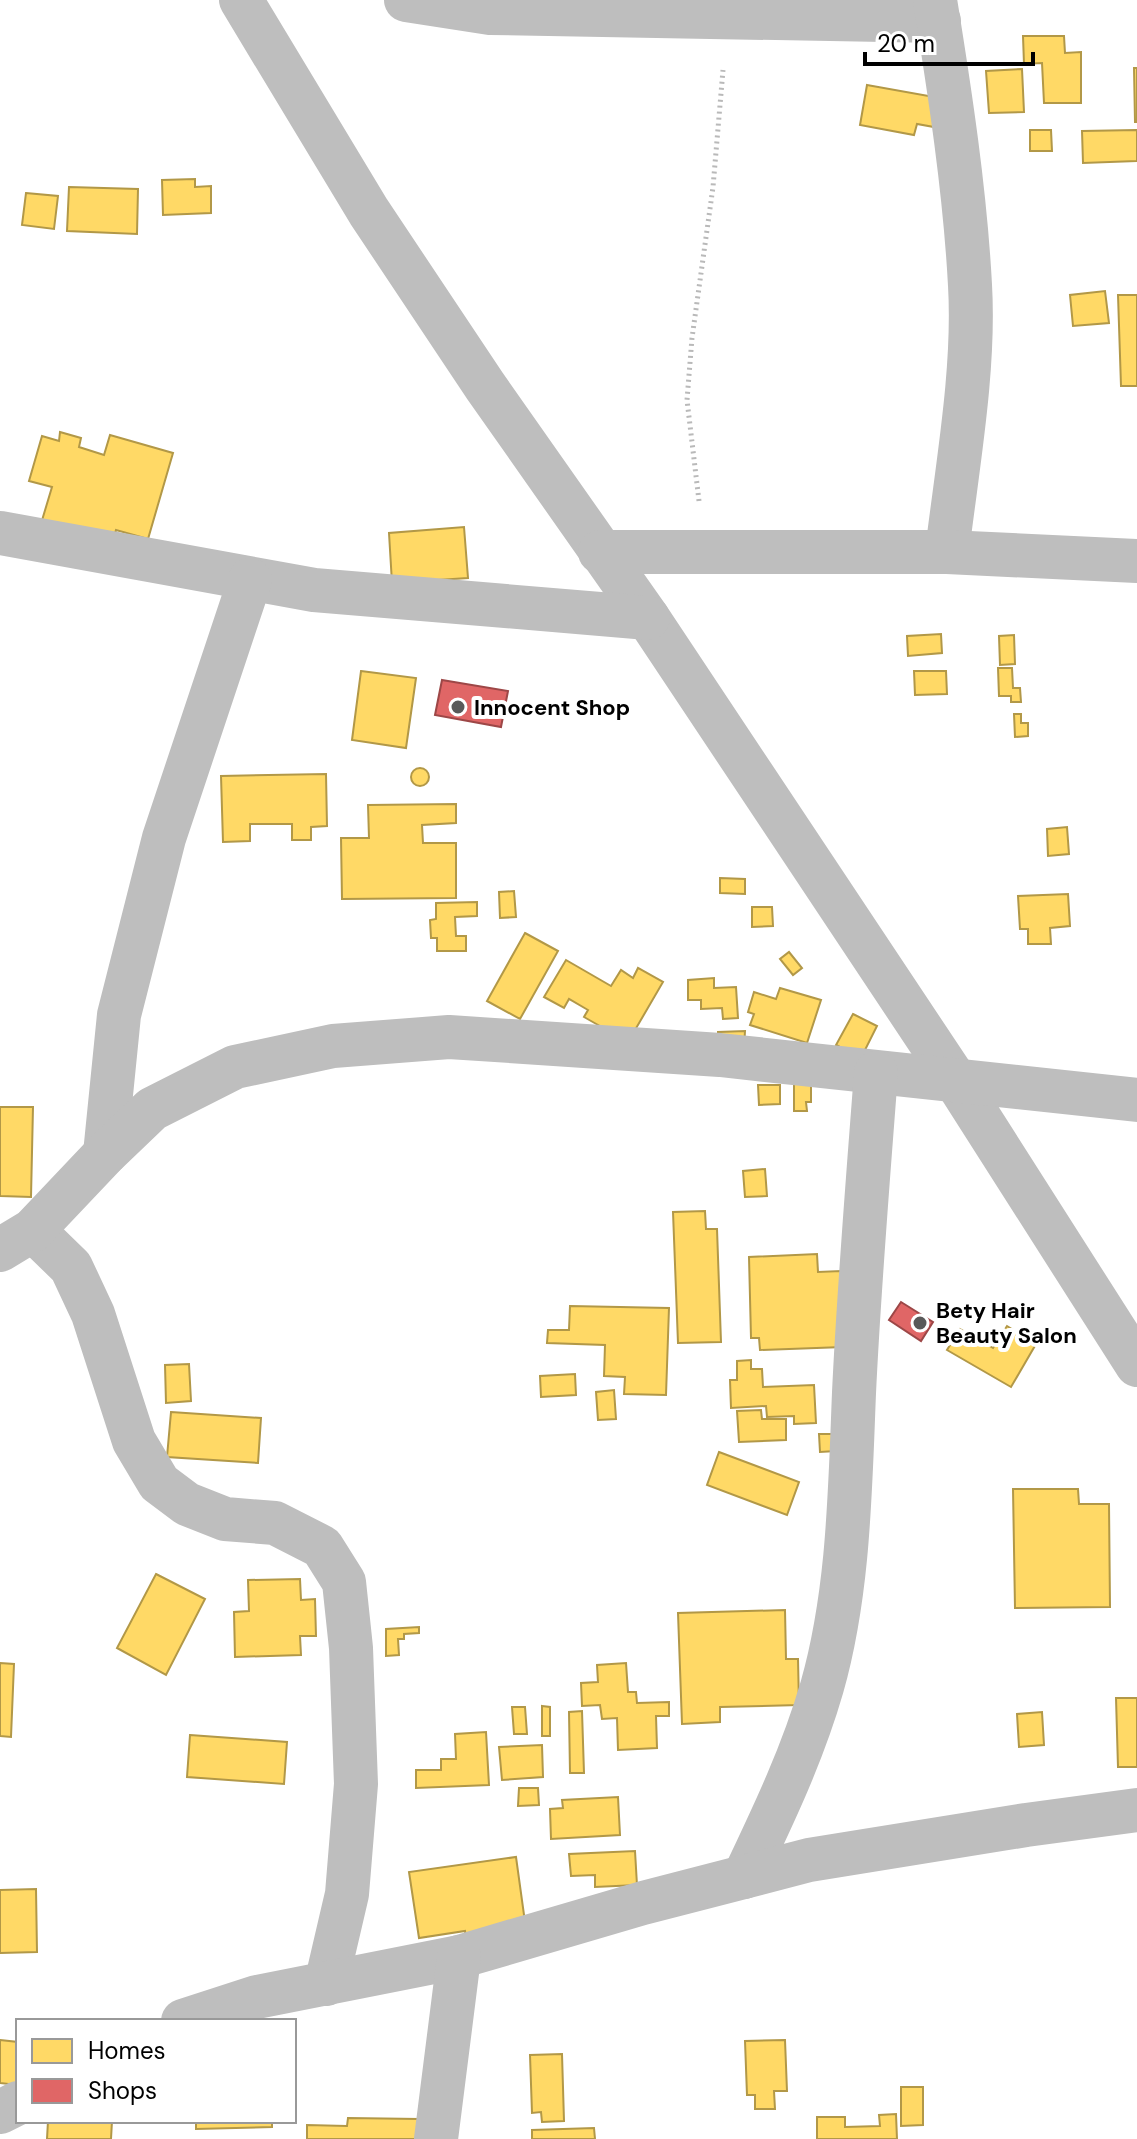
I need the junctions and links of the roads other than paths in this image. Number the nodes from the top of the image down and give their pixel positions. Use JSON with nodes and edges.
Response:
{"nodes":[{"id":1,"x":241,"y":0,"type":"edge"},
{"id":2,"x":406,"y":0,"type":"edge"},
{"id":3,"x":937,"y":10,"type":"edge"},
{"id":4,"x":0,"y":533,"type":"edge"},
{"id":5,"x":600,"y":552,"type":"junction"},
{"id":6,"x":947,"y":552,"type":"junction"},
{"id":7,"x":1137,"y":561,"type":"edge"},
{"id":8,"x":250,"y":580,"type":"junction"},
{"id":9,"x":648,"y":618,"type":"junction"},
{"id":10,"x":876,"y":1073,"type":"junction"},
{"id":11,"x":956,"y":1081,"type":"junction"},
{"id":12,"x":1137,"y":1100,"type":"edge"},
{"id":13,"x":105,"y":1154,"type":"junction"},
{"id":14,"x":16,"y":1240,"type":"edge"},
{"id":15,"x":1137,"y":1365,"type":"edge"},
{"id":16,"x":1137,"y":1810,"type":"edge"},
{"id":17,"x":744,"y":1877,"type":"junction"},
{"id":18,"x":459,"y":1957,"type":"junction"},
{"id":19,"x":326,"y":1984,"type":"junction"},
{"id":20,"x":189,"y":2019,"type":"edge"},
{"id":21,"x":436,"y":2139,"type":"edge"}],
"edges":[{"from":1,"to":5,"type":"street"},
{"from":2,"to":3,"type":"street"},
{"from":3,"to":6,"type":"street"},
{"from":4,"to":8,"type":"street"},
{"from":5,"to":6,"type":"street"},
{"from":5,"to":9,"type":"street"},
{"from":6,"to":7,"type":"street"},
{"from":8,"to":9,"type":"street"},
{"from":8,"to":13,"type":"street"},
{"from":9,"to":11,"type":"street"},
{"from":10,"to":11,"type":"street"},
{"from":10,"to":13,"type":"street"},
{"from":10,"to":17,"type":"street"},
{"from":11,"to":12,"type":"street"},
{"from":11,"to":15,"type":"street"},
{"from":13,"to":14,"type":"street"},
{"from":14,"to":19,"type":"street"},
{"from":16,"to":17,"type":"street"},
{"from":17,"to":18,"type":"street"},
{"from":18,"to":19,"type":"street"},
{"from":18,"to":21,"type":"street"},
{"from":19,"to":20,"type":"street"}]}
